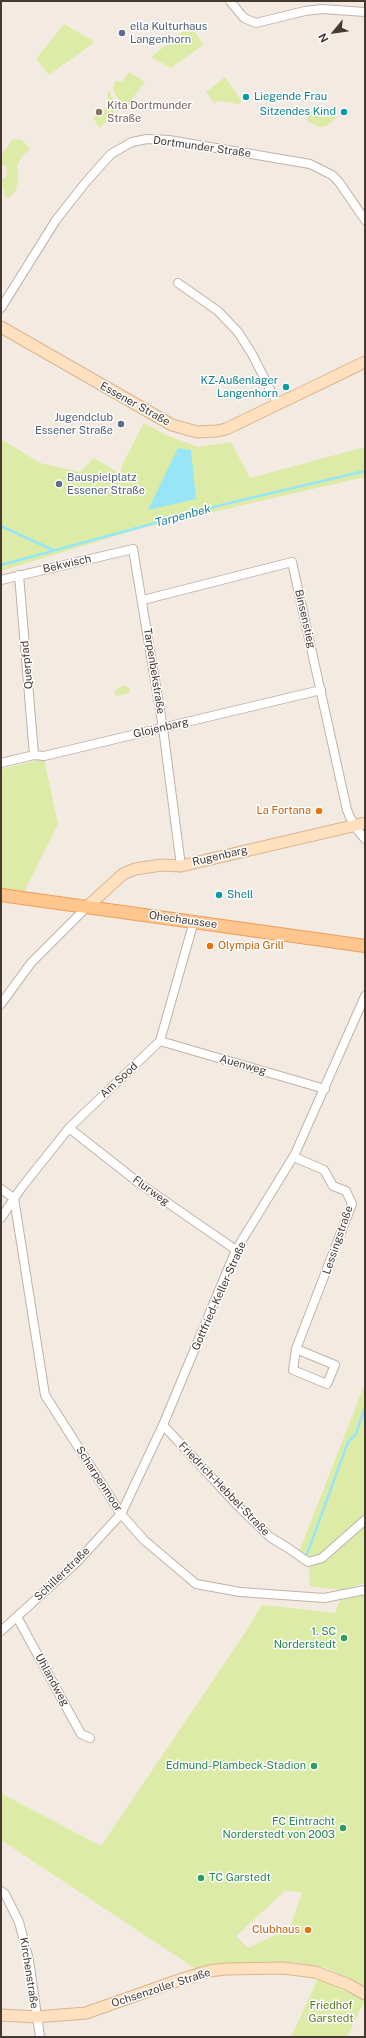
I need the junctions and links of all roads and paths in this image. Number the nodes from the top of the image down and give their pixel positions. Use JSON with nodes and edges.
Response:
{"nodes":[{"id":1,"x":230,"y":1,"type":"edge"},
{"id":2,"x":365,"y":12,"type":"edge"},
{"id":3,"x":365,"y":220,"type":"edge"},
{"id":4,"x":178,"y":283,"type":"dead end"},
{"id":5,"x":1,"y":308,"type":"edge"},
{"id":6,"x":1,"y":328,"type":"edge"},
{"id":7,"x":365,"y":362,"type":"edge"},
{"id":8,"x":278,"y":405,"type":"junction"},
{"id":9,"x":133,"y":549,"type":"joint"},
{"id":10,"x":19,"y":575,"type":"junction"},
{"id":11,"x":1,"y":580,"type":"edge"},
{"id":12,"x":142,"y":600,"type":"junction"},
{"id":13,"x":321,"y":690,"type":"junction"},
{"id":14,"x":163,"y":728,"type":"junction"},
{"id":15,"x":34,"y":755,"type":"junction"},
{"id":16,"x":1,"y":763,"type":"edge"},
{"id":17,"x":365,"y":824,"type":"edge"},
{"id":18,"x":354,"y":826,"type":"junction"},
{"id":19,"x":365,"y":839,"type":"edge"},
{"id":20,"x":181,"y":866,"type":"junction"},
{"id":21,"x":1,"y":895,"type":"edge"},
{"id":22,"x":87,"y":907,"type":"junction"},
{"id":23,"x":194,"y":921,"type":"junction"},
{"id":24,"x":365,"y":946,"type":"edge"},
{"id":25,"x":365,"y":996,"type":"edge"},
{"id":26,"x":1,"y":1004,"type":"edge"},
{"id":27,"x":362,"y":1012,"type":"edge"},
{"id":28,"x":160,"y":1041,"type":"junction"},
{"id":29,"x":325,"y":1089,"type":"junction"},
{"id":30,"x":69,"y":1128,"type":"junction"},
{"id":31,"x":294,"y":1157,"type":"junction"},
{"id":32,"x":1,"y":1190,"type":"edge"},
{"id":33,"x":14,"y":1198,"type":"junction"},
{"id":34,"x":1,"y":1218,"type":"edge"},
{"id":35,"x":236,"y":1250,"type":"junction"},
{"id":36,"x":296,"y":1349,"type":"junction"},
{"id":37,"x":163,"y":1426,"type":"junction"},
{"id":38,"x":121,"y":1514,"type":"junction"},
{"id":39,"x":365,"y":1520,"type":"edge"},
{"id":40,"x":365,"y":1590,"type":"edge"},
{"id":41,"x":17,"y":1617,"type":"junction"},
{"id":42,"x":1,"y":1631,"type":"edge"},
{"id":43,"x":90,"y":1738,"type":"dead end"},
{"id":44,"x":1,"y":1891,"type":"edge"},
{"id":45,"x":365,"y":1994,"type":"edge"},
{"id":46,"x":1,"y":2015,"type":"edge"},
{"id":47,"x":36,"y":2017,"type":"junction"},
{"id":48,"x":40,"y":2037,"type":"edge"}],
"edges":[{"from":1,"to":2,"type":"street"},
{"from":3,"to":5,"type":"street","name":"Dortmunder Straße"},
{"from":4,"to":8,"type":"street"},
{"from":6,"to":8,"type":"street","name":"Essener Straße"},
{"from":7,"to":8,"type":"street","name":"Essener Straße"},
{"from":9,"to":10,"type":"street","name":"Bekwisch"},
{"from":9,"to":12,"type":"street","name":"Tarpenbekstraße"},
{"from":10,"to":11,"type":"street","name":"Bekwisch"},
{"from":10,"to":15,"type":"street","name":"Querpfad"},
{"from":12,"to":13,"type":"street","name":"Binsenstieg"},
{"from":12,"to":14,"type":"street","name":"Tarpenbekstraße"},
{"from":13,"to":14,"type":"street","name":"Glojenbarg"},
{"from":13,"to":18,"type":"street","name":"Binsenstieg"},
{"from":14,"to":15,"type":"street","name":"Glojenbarg"},
{"from":14,"to":20,"type":"street","name":"Tarpenbekstraße"},
{"from":15,"to":16,"type":"street","name":"Glojenbarg"},
{"from":17,"to":18,"type":"street","name":"Rugenbarg"},
{"from":18,"to":19,"type":"street","name":"Binsenstieg"},
{"from":18,"to":20,"type":"street","name":"Rugenbarg"},
{"from":20,"to":22,"type":"street","name":"Rugenbarg"},
{"from":21,"to":22,"type":"main road","name":"Ohechaussee"},
{"from":22,"to":23,"type":"main road","name":"Ohechaussee"},
{"from":22,"to":26,"type":"street"},
{"from":23,"to":24,"type":"main road","name":"Ohechaussee"},
{"from":23,"to":28,"type":"street"},
{"from":25,"to":27,"type":"street","name":"Gottfried-Keller-Straße"},
{"from":27,"to":29,"type":"street","name":"Gottfried-Keller-Straße"},
{"from":28,"to":29,"type":"street","name":"Auenweg"},
{"from":28,"to":30,"type":"street","name":"Am Sood"},
{"from":29,"to":31,"type":"street","name":"Gottfried-Keller-Straße"},
{"from":30,"to":33,"type":"street","name":"Am Sood"},
{"from":30,"to":35,"type":"street","name":"Flurweg"},
{"from":31,"to":35,"type":"street","name":"Gottfried-Keller-Straße"},
{"from":31,"to":36,"type":"street","name":"Lessingstraße"},
{"from":32,"to":33,"type":"street"},
{"from":33,"to":34,"type":"street","name":"Am Sood"},
{"from":33,"to":38,"type":"street","name":"Scharpenmoor"},
{"from":35,"to":37,"type":"street","name":"Gottfried-Keller-Straße"},
{"from":36,"to":36,"type":"street","name":"Lessingstraße"},
{"from":37,"to":38,"type":"street","name":"Gottfried-Keller-Straße"},
{"from":37,"to":39,"type":"street","name":"Friedrich-Hebbel-Straße"},
{"from":38,"to":40,"type":"street","name":"Scharpenmoor"},
{"from":38,"to":41,"type":"street","name":"Schillerstraße"},
{"from":41,"to":42,"type":"street","name":"Schillerstraße"},
{"from":41,"to":43,"type":"street","name":"Uhlandweg"},
{"from":44,"to":47,"type":"street","name":"Kirchenstraße"},
{"from":45,"to":47,"type":"street","name":"Ochsenzoller Straße"},
{"from":46,"to":47,"type":"street","name":"Ochsenzoller Straße"},
{"from":47,"to":48,"type":"street","name":"Kirchenstraße"}]}
